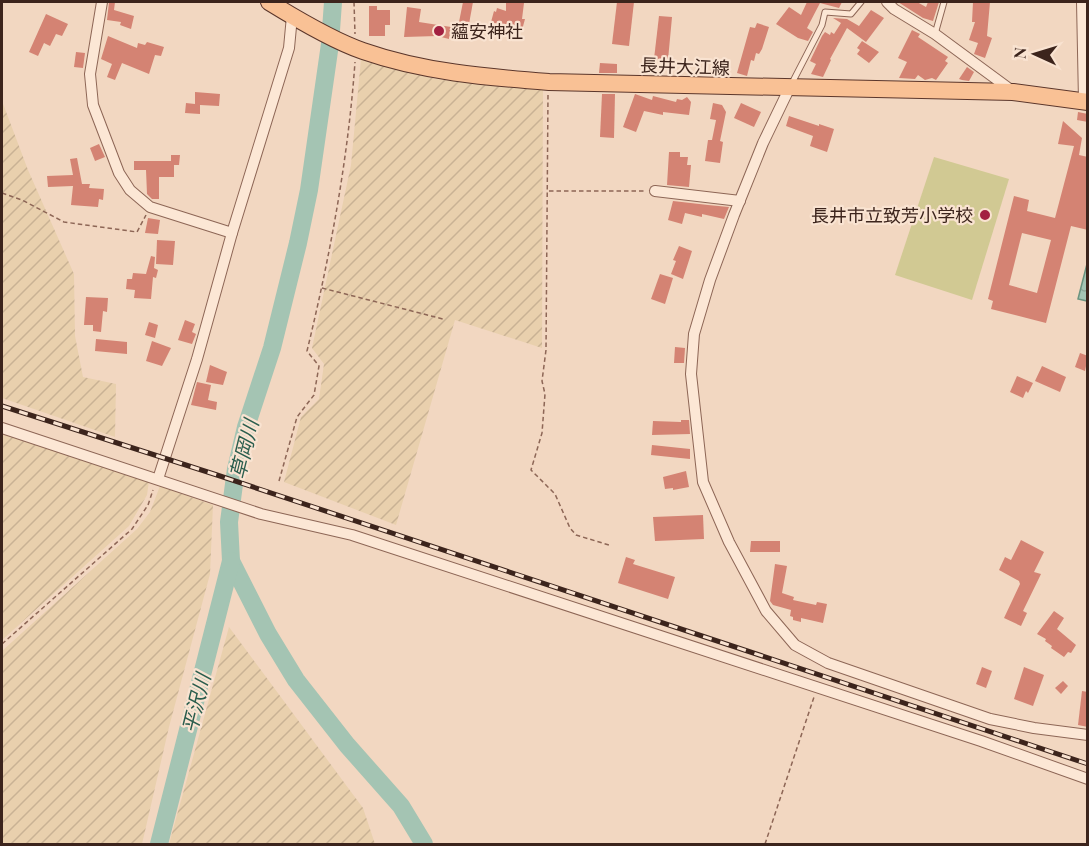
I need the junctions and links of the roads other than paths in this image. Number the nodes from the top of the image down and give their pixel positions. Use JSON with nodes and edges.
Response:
{"nodes":[{"id":1,"x":102,"y":2,"type":"edge"},
{"id":2,"x":269,"y":2,"type":"edge"},
{"id":3,"x":861,"y":2,"type":"edge"},
{"id":4,"x":887,"y":2,"type":"edge"},
{"id":5,"x":944,"y":2,"type":"edge"},
{"id":6,"x":1082,"y":2,"type":"edge"},
{"id":7,"x":292,"y":12,"type":"junction"},
{"id":8,"x":935,"y":34,"type":"junction"},
{"id":9,"x":789,"y":89,"type":"junction"},
{"id":10,"x":1013,"y":92,"type":"junction"},
{"id":11,"x":1086,"y":101,"type":"edge"},
{"id":12,"x":655,"y":191,"type":"road end"},
{"id":13,"x":740,"y":201,"type":"junction"},
{"id":14,"x":232,"y":232,"type":"junction"},
{"id":15,"x":2,"y":428,"type":"edge"},
{"id":16,"x":158,"y":479,"type":"junction"},
{"id":17,"x":1088,"y":735,"type":"edge"},
{"id":18,"x":1088,"y":779,"type":"edge"}],
"edges":[{"from":1,"to":14,"type":"street"},
{"from":2,"to":7,"type":"main road","name":"長井大江線"},
{"from":3,"to":9,"type":"lane"},
{"from":4,"to":8,"type":"street"},
{"from":5,"to":8,"type":"lane"},
{"from":6,"to":11,"type":"street"},
{"from":7,"to":9,"type":"main road","name":"長井大江線"},
{"from":7,"to":14,"type":"street"},
{"from":8,"to":10,"type":"street"},
{"from":9,"to":10,"type":"main road","name":"長井大江線"},
{"from":9,"to":13,"type":"street"},
{"from":10,"to":11,"type":"main road","name":"長井大江線"},
{"from":12,"to":13,"type":"street"},
{"from":13,"to":17,"type":"street"},
{"from":14,"to":16,"type":"street"},
{"from":15,"to":16,"type":"street"},
{"from":16,"to":18,"type":"street"}]}
